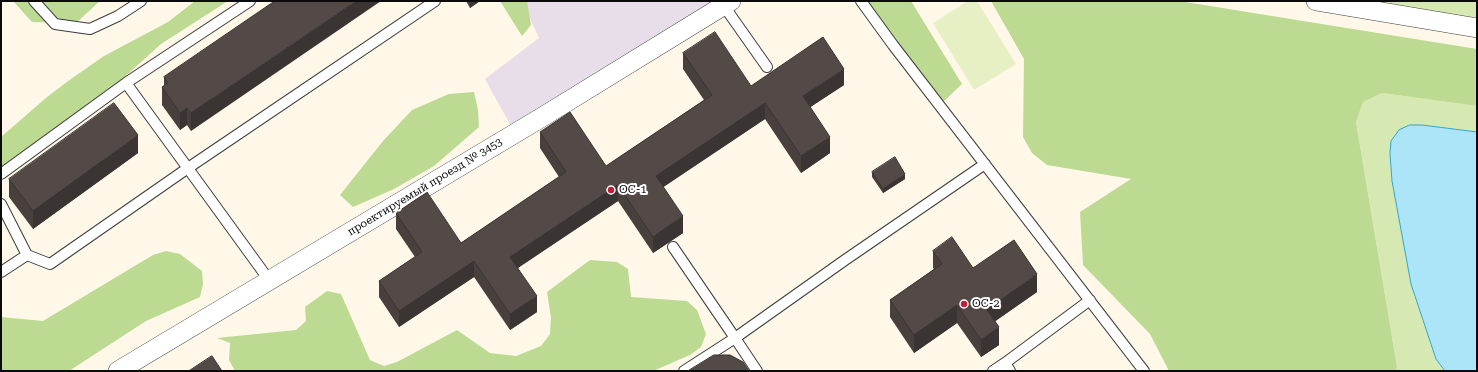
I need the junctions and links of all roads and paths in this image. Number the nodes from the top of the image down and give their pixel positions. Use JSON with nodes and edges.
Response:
{"nodes":[{"id":1,"x":34,"y":1,"type":"edge"},
{"id":2,"x":141,"y":1,"type":"edge"},
{"id":3,"x":250,"y":1,"type":"edge"},
{"id":4,"x":435,"y":1,"type":"edge"},
{"id":5,"x":861,"y":1,"type":"edge"},
{"id":6,"x":1316,"y":1,"type":"edge"},
{"id":7,"x":727,"y":3,"type":"edge"},
{"id":8,"x":1477,"y":28,"type":"edge"},
{"id":9,"x":767,"y":67,"type":"dead end"},
{"id":10,"x":126,"y":83,"type":"junction"},
{"id":11,"x":985,"y":164,"type":"junction"},
{"id":12,"x":188,"y":168,"type":"junction"},
{"id":13,"x":1,"y":174,"type":"edge"},
{"id":14,"x":1,"y":204,"type":"edge"},
{"id":15,"x":673,"y":247,"type":"dead end"},
{"id":16,"x":27,"y":255,"type":"junction"},
{"id":17,"x":1,"y":272,"type":"edge"},
{"id":18,"x":269,"y":280,"type":"junction"},
{"id":19,"x":1090,"y":300,"type":"junction"},
{"id":20,"x":735,"y":338,"type":"junction"},
{"id":21,"x":1008,"y":367,"type":"edge"},
{"id":22,"x":118,"y":371,"type":"edge"},
{"id":23,"x":684,"y":371,"type":"edge"},
{"id":24,"x":757,"y":371,"type":"edge"},
{"id":25,"x":992,"y":371,"type":"edge"},
{"id":26,"x":1144,"y":371,"type":"edge"}],
"edges":[{"from":1,"to":2,"type":"lane"},
{"from":3,"to":10,"type":"lane"},
{"from":4,"to":12,"type":"lane"},
{"from":5,"to":11,"type":"lane"},
{"from":6,"to":8,"type":"street"},
{"from":7,"to":9,"type":"lane"},
{"from":7,"to":18,"type":"street","name":"проектируемый проезд № 3453"},
{"from":10,"to":12,"type":"lane"},
{"from":10,"to":13,"type":"lane"},
{"from":11,"to":19,"type":"lane"},
{"from":11,"to":20,"type":"lane"},
{"from":12,"to":16,"type":"lane"},
{"from":12,"to":18,"type":"lane"},
{"from":14,"to":16,"type":"lane"},
{"from":15,"to":20,"type":"lane"},
{"from":16,"to":17,"type":"lane"},
{"from":18,"to":22,"type":"street","name":"проектируемый проезд № 3453"},
{"from":19,"to":21,"type":"lane"},
{"from":19,"to":26,"type":"lane"},
{"from":20,"to":23,"type":"lane"},
{"from":20,"to":24,"type":"lane"},
{"from":21,"to":25,"type":"lane"}]}
